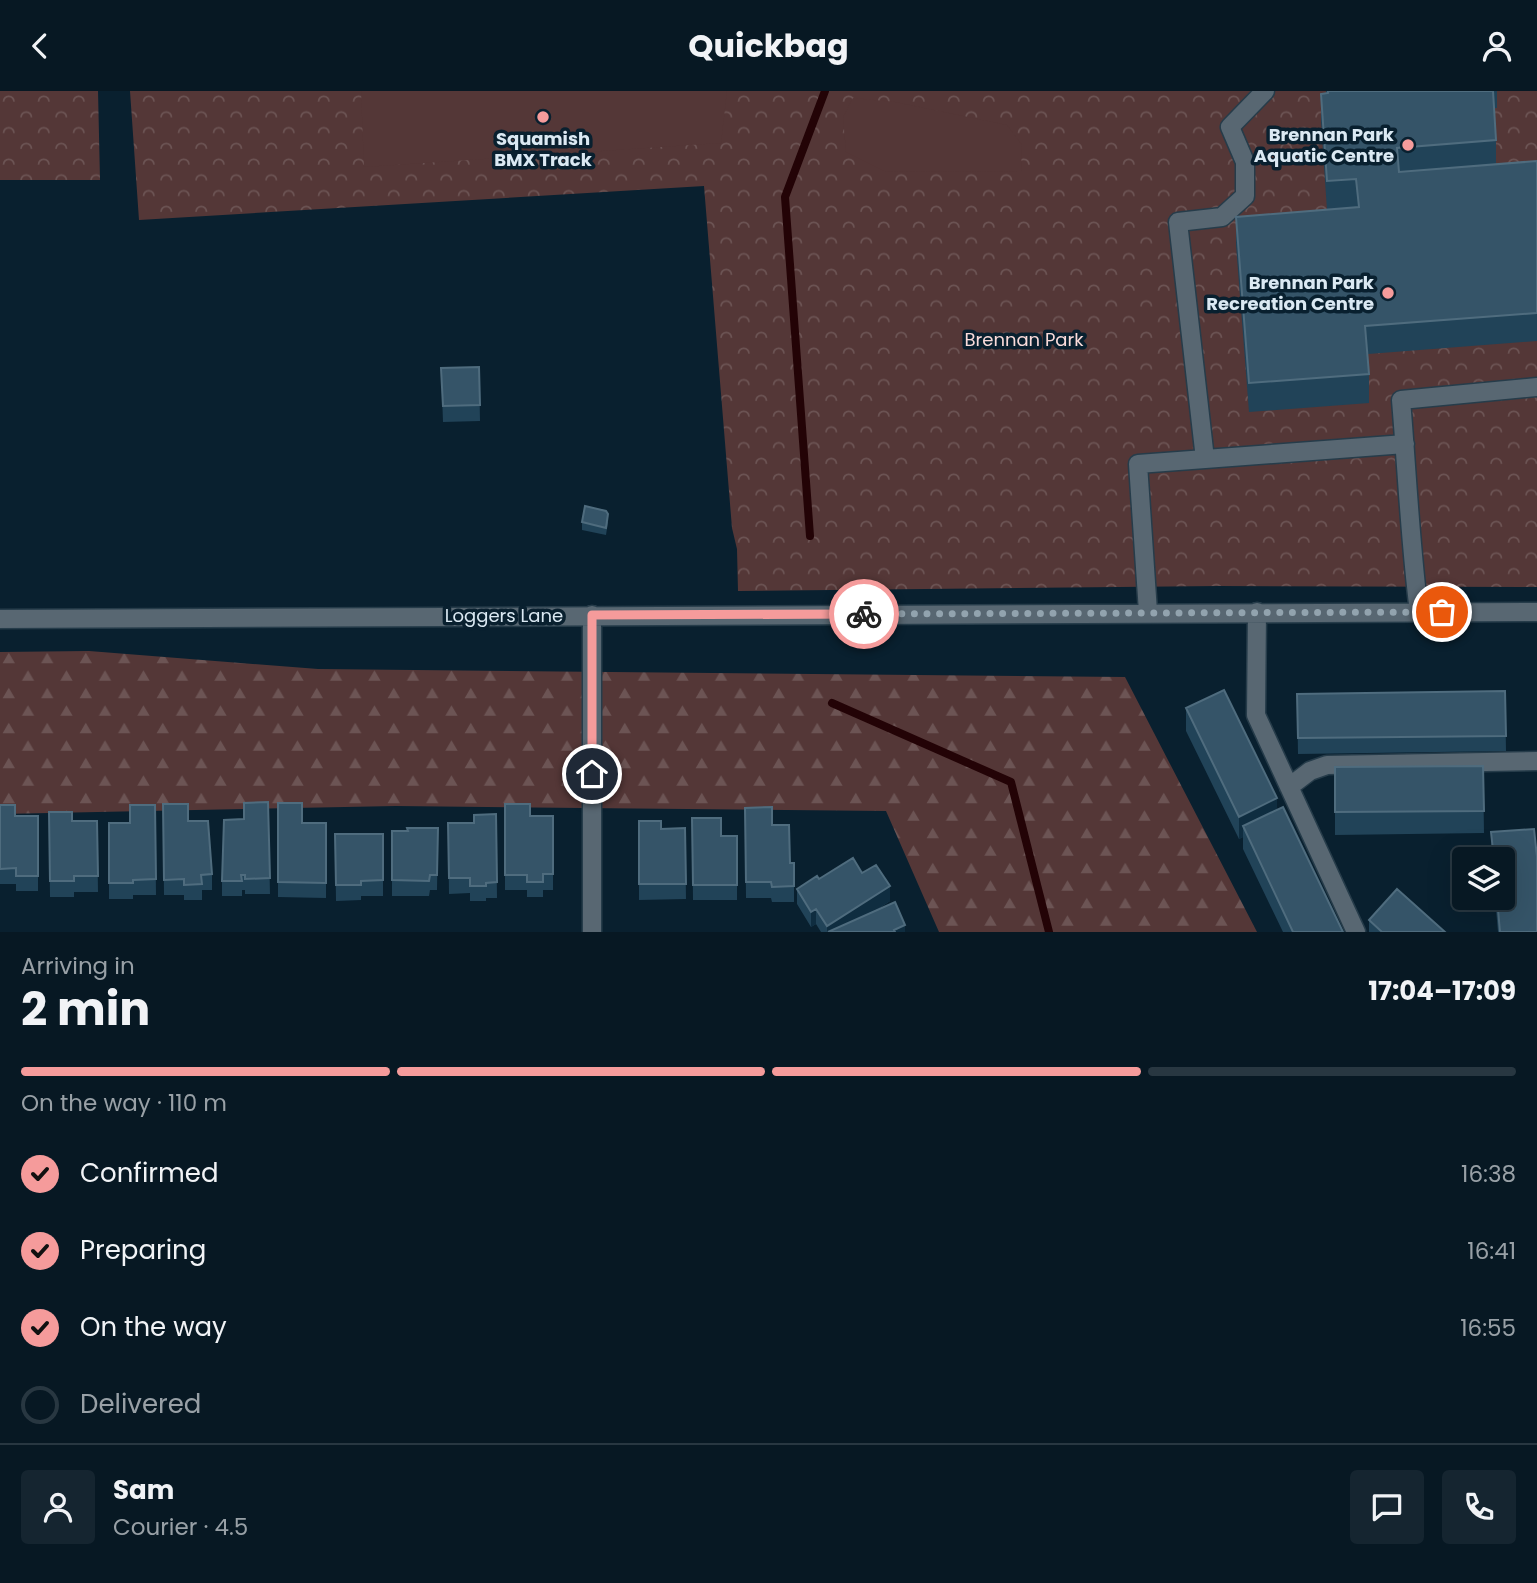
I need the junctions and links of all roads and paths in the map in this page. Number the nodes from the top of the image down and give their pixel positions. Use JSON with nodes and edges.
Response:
{"nodes":[{"id":1,"x":1265,"y":91,"type":"edge"},
{"id":2,"x":1537,"y":387,"type":"edge"},
{"id":3,"x":1405,"y":444,"type":"junction"},
{"id":4,"x":1205,"y":459,"type":"junction"},
{"id":5,"x":1419,"y":611,"type":"junction"},
{"id":6,"x":1257,"y":612,"type":"junction"},
{"id":7,"x":1149,"y":613,"type":"junction"},
{"id":8,"x":592,"y":615,"type":"junction"},
{"id":9,"x":1537,"y":617,"type":"edge"},
{"id":10,"x":0,"y":619,"type":"edge"},
{"id":11,"x":1537,"y":761,"type":"edge"},
{"id":12,"x":1289,"y":787,"type":"junction"},
{"id":13,"x":592,"y":932,"type":"edge"},
{"id":14,"x":1356,"y":932,"type":"edge"}],
"edges":[{"from":1,"to":4,"type":"street"},
{"from":2,"to":3,"type":"street"},
{"from":3,"to":4,"type":"street"},
{"from":3,"to":5,"type":"street"},
{"from":4,"to":7,"type":"street"},
{"from":5,"to":6,"type":"street","name":"Loggers Lane"},
{"from":5,"to":9,"type":"street","name":"Loggers Lane"},
{"from":6,"to":7,"type":"street","name":"Loggers Lane"},
{"from":6,"to":12,"type":"street"},
{"from":7,"to":8,"type":"street","name":"Loggers Lane"},
{"from":8,"to":10,"type":"street","name":"Loggers Lane"},
{"from":8,"to":13,"type":"street"},
{"from":11,"to":12,"type":"street"},
{"from":12,"to":14,"type":"street"}]}
